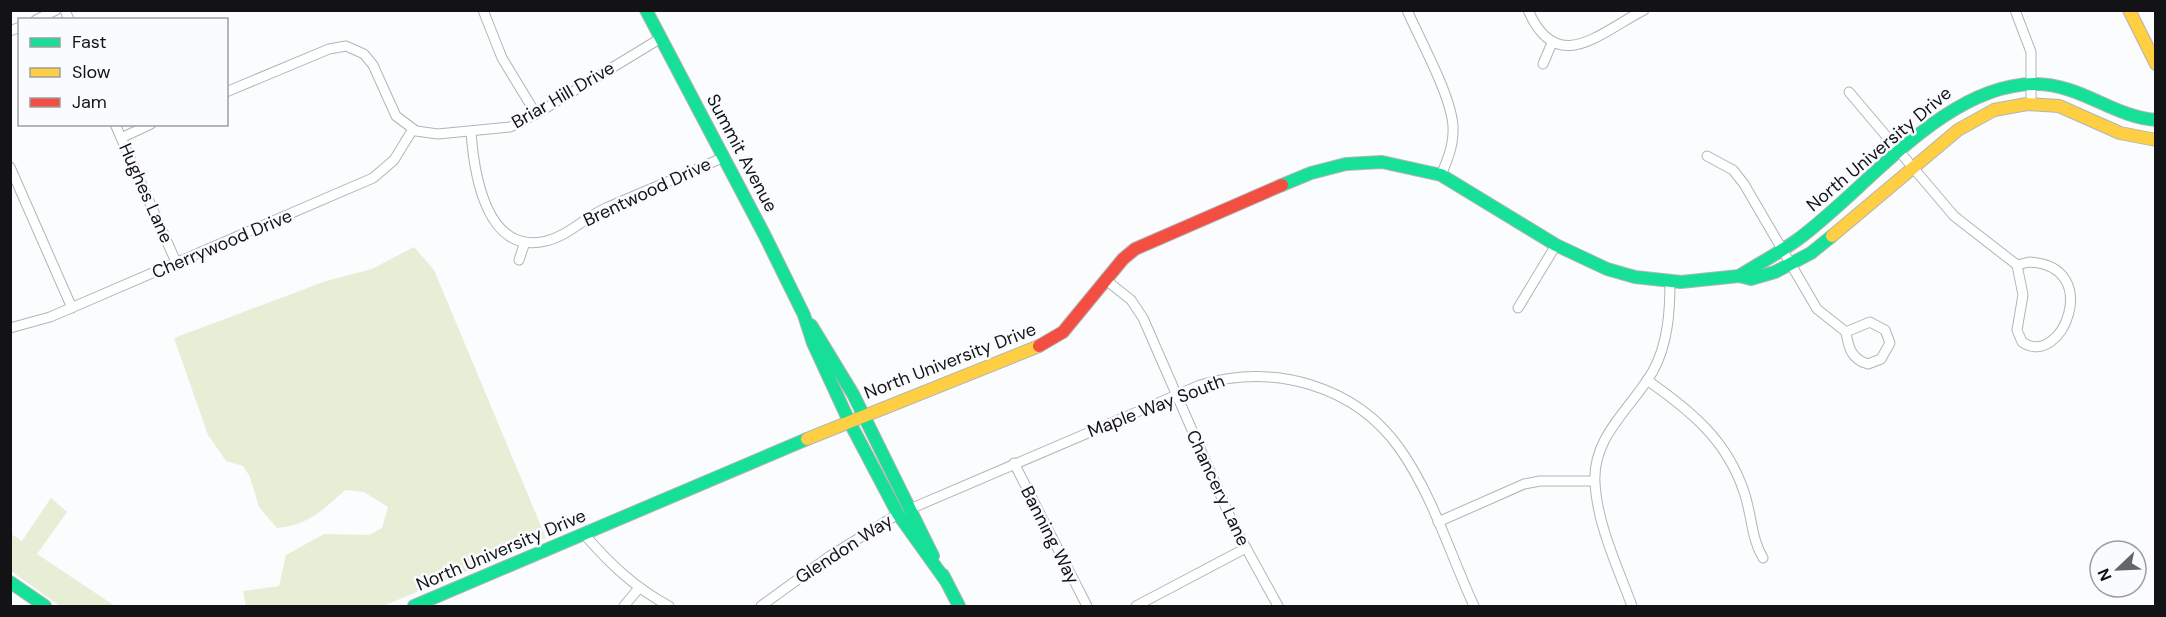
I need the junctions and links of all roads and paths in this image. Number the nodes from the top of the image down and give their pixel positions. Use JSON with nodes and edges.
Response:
{"nodes":[{"id":1,"x":56,"y":10,"type":"edge"},
{"id":2,"x":483,"y":10,"type":"edge"},
{"id":3,"x":646,"y":10,"type":"edge"},
{"id":4,"x":1407,"y":10,"type":"edge"},
{"id":5,"x":1528,"y":10,"type":"edge"},
{"id":6,"x":1644,"y":10,"type":"edge"},
{"id":7,"x":2015,"y":10,"type":"edge"},
{"id":8,"x":2129,"y":10,"type":"edge"},
{"id":9,"x":40,"y":18,"type":"edge"},
{"id":10,"x":661,"y":38,"type":"junction"},
{"id":11,"x":1552,"y":43,"type":"junction"},
{"id":12,"x":1543,"y":64,"type":"dead end"},
{"id":13,"x":2156,"y":64,"type":"edge"},
{"id":14,"x":2032,"y":83,"type":"junction"},
{"id":15,"x":228,"y":91,"type":"edge"},
{"id":16,"x":1849,"y":92,"type":"dead end"},
{"id":17,"x":2031,"y":104,"type":"junction"},
{"id":18,"x":536,"y":114,"type":"junction"},
{"id":19,"x":2156,"y":120,"type":"edge"},
{"id":20,"x":116,"y":126,"type":"edge"},
{"id":21,"x":147,"y":126,"type":"edge"},
{"id":22,"x":413,"y":129,"type":"junction"},
{"id":23,"x":471,"y":132,"type":"junction"},
{"id":24,"x":121,"y":138,"type":"junction"},
{"id":25,"x":2156,"y":140,"type":"edge"},
{"id":26,"x":1899,"y":153,"type":"junction"},
{"id":27,"x":1707,"y":156,"type":"dead end"},
{"id":28,"x":724,"y":157,"type":"junction"},
{"id":29,"x":10,"y":167,"type":"edge"},
{"id":30,"x":1912,"y":169,"type":"junction"},
{"id":31,"x":1441,"y":175,"type":"junction"},
{"id":32,"x":525,"y":242,"type":"junction"},
{"id":33,"x":1556,"y":245,"type":"junction"},
{"id":34,"x":1783,"y":250,"type":"junction"},
{"id":35,"x":519,"y":260,"type":"dead end"},
{"id":36,"x":176,"y":262,"type":"junction"},
{"id":37,"x":1791,"y":265,"type":"junction"},
{"id":38,"x":2017,"y":265,"type":"junction"},
{"id":39,"x":1739,"y":276,"type":"junction"},
{"id":40,"x":1106,"y":280,"type":"junction"},
{"id":41,"x":1670,"y":281,"type":"junction"},
{"id":42,"x":72,"y":308,"type":"junction"},
{"id":43,"x":1518,"y":308,"type":"dead end"},
{"id":44,"x":804,"y":315,"type":"junction"},
{"id":45,"x":10,"y":328,"type":"edge"},
{"id":46,"x":1846,"y":332,"type":"junction"},
{"id":47,"x":1647,"y":380,"type":"junction"},
{"id":48,"x":1176,"y":395,"type":"junction"},
{"id":49,"x":864,"y":415,"type":"junction"},
{"id":50,"x":849,"y":421,"type":"junction"},
{"id":51,"x":1014,"y":463,"type":"junction"},
{"id":52,"x":1594,"y":481,"type":"junction"},
{"id":53,"x":904,"y":511,"type":"junction"},
{"id":54,"x":1438,"y":522,"type":"junction"},
{"id":55,"x":584,"y":534,"type":"junction"},
{"id":56,"x":1246,"y":548,"type":"junction"},
{"id":57,"x":1763,"y":558,"type":"dead end"},
{"id":58,"x":10,"y":582,"type":"edge"},
{"id":59,"x":639,"y":588,"type":"junction"},
{"id":60,"x":45,"y":606,"type":"edge"},
{"id":61,"x":414,"y":606,"type":"edge"},
{"id":62,"x":624,"y":606,"type":"edge"},
{"id":63,"x":669,"y":606,"type":"edge"},
{"id":64,"x":761,"y":606,"type":"edge"},
{"id":65,"x":959,"y":606,"type":"edge"},
{"id":66,"x":1087,"y":606,"type":"edge"},
{"id":67,"x":1136,"y":606,"type":"edge"},
{"id":68,"x":1278,"y":606,"type":"edge"},
{"id":69,"x":1474,"y":606,"type":"edge"},
{"id":70,"x":1632,"y":606,"type":"edge"}],
"edges":[{"from":1,"to":9,"type":"street"},
{"from":2,"to":18,"type":"street"},
{"from":3,"to":10,"type":"street","name":"Summit Avenue"},
{"from":4,"to":31,"type":"street"},
{"from":5,"to":11,"type":"street"},
{"from":6,"to":11,"type":"street"},
{"from":7,"to":14,"type":"street"},
{"from":8,"to":13,"type":"street"},
{"from":10,"to":18,"type":"street","name":"Briar Hill Drive"},
{"from":10,"to":28,"type":"street","name":"Summit Avenue"},
{"from":11,"to":12,"type":"street"},
{"from":14,"to":17,"type":"street"},
{"from":14,"to":19,"type":"street","name":"North University Drive"},
{"from":14,"to":26,"type":"street","name":"North University Drive"},
{"from":15,"to":22,"type":"street"},
{"from":16,"to":26,"type":"street"},
{"from":17,"to":25,"type":"street","name":"North University Drive"},
{"from":17,"to":30,"type":"street","name":"North University Drive"},
{"from":18,"to":23,"type":"street","name":"Briar Hill Drive"},
{"from":20,"to":24,"type":"street","name":"Hughes Lane"},
{"from":21,"to":24,"type":"street"},
{"from":22,"to":23,"type":"street","name":"Briar Hill Drive"},
{"from":22,"to":36,"type":"street","name":"Cherrywood Drive"},
{"from":23,"to":32,"type":"street"},
{"from":24,"to":36,"type":"street","name":"Hughes Lane"},
{"from":26,"to":30,"type":"street"},
{"from":26,"to":34,"type":"street","name":"North University Drive"},
{"from":27,"to":34,"type":"street"},
{"from":28,"to":32,"type":"street","name":"Brentwood Drive"},
{"from":28,"to":44,"type":"street","name":"Summit Avenue"},
{"from":29,"to":42,"type":"street"},
{"from":30,"to":37,"type":"street","name":"North University Drive"},
{"from":30,"to":38,"type":"street"},
{"from":31,"to":33,"type":"street","name":"North University Drive"},
{"from":31,"to":40,"type":"street","name":"North University Drive"},
{"from":32,"to":35,"type":"street"},
{"from":33,"to":41,"type":"street","name":"North University Drive"},
{"from":33,"to":43,"type":"street"},
{"from":34,"to":37,"type":"street"},
{"from":34,"to":39,"type":"street","name":"North University Drive"},
{"from":36,"to":42,"type":"street","name":"Cherrywood Drive"},
{"from":37,"to":39,"type":"street","name":"North University Drive"},
{"from":37,"to":46,"type":"street"},
{"from":38,"to":38,"type":"street"},
{"from":39,"to":41,"type":"street","name":"North University Drive"},
{"from":40,"to":48,"type":"street","name":"Chancery Lane"},
{"from":40,"to":49,"type":"street","name":"North University Drive"},
{"from":41,"to":47,"type":"street"},
{"from":42,"to":45,"type":"street","name":"Cherrywood Drive"},
{"from":44,"to":49,"type":"street","name":"Summit Avenue"},
{"from":44,"to":50,"type":"street","name":"Summit Avenue"},
{"from":46,"to":46,"type":"street"},
{"from":47,"to":52,"type":"street"},
{"from":47,"to":57,"type":"street"},
{"from":48,"to":51,"type":"street","name":"Maple Way South"},
{"from":48,"to":54,"type":"street","name":"Maple Way South"},
{"from":48,"to":56,"type":"street","name":"Chancery Lane"},
{"from":49,"to":50,"type":"street","name":"North University Drive"},
{"from":49,"to":53,"type":"street","name":"Summit Avenue"},
{"from":50,"to":53,"type":"street","name":"Summit Avenue"},
{"from":50,"to":55,"type":"street","name":"North University Drive"},
{"from":51,"to":53,"type":"street","name":"Maple Way South"},
{"from":51,"to":66,"type":"street","name":"Banning Way"},
{"from":52,"to":54,"type":"street"},
{"from":52,"to":70,"type":"street"},
{"from":53,"to":64,"type":"street","name":"Glendon Way"},
{"from":53,"to":65,"type":"street","name":"Summit Avenue"},
{"from":54,"to":69,"type":"street","name":"Maple Way South"},
{"from":55,"to":59,"type":"street"},
{"from":55,"to":61,"type":"street","name":"North University Drive"},
{"from":56,"to":67,"type":"street"},
{"from":56,"to":68,"type":"street","name":"Chancery Lane"},
{"from":58,"to":60,"type":"street"},
{"from":59,"to":62,"type":"street"},
{"from":59,"to":63,"type":"street"}]}
